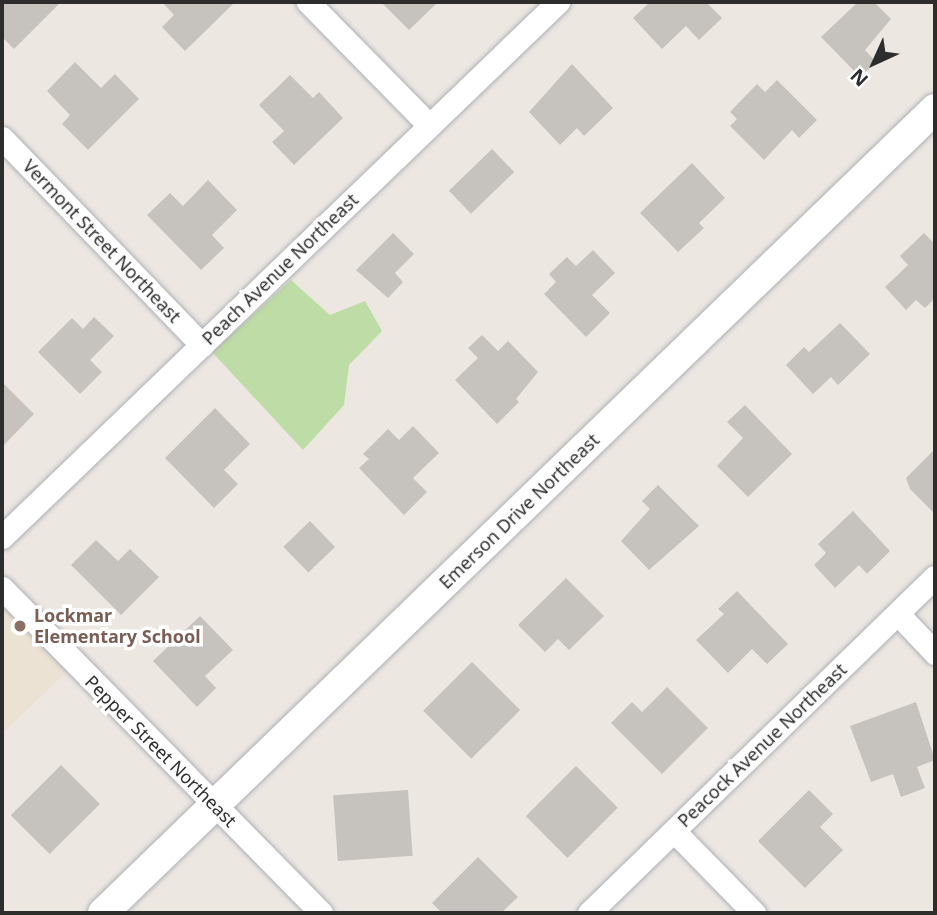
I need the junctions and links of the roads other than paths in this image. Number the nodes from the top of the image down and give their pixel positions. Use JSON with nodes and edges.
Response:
{"nodes":[{"id":1,"x":307,"y":2,"type":"edge"},
{"id":2,"x":558,"y":2,"type":"edge"},
{"id":3,"x":935,"y":108,"type":"edge"},
{"id":4,"x":429,"y":125,"type":"junction"},
{"id":5,"x":2,"y":138,"type":"edge"},
{"id":6,"x":202,"y":345,"type":"junction"},
{"id":7,"x":2,"y":537,"type":"edge"},
{"id":8,"x":935,"y":577,"type":"edge"},
{"id":9,"x":2,"y":588,"type":"edge"},
{"id":10,"x":898,"y":614,"type":"junction"},
{"id":11,"x":935,"y":653,"type":"edge"},
{"id":12,"x":215,"y":805,"type":"junction"},
{"id":13,"x":674,"y":831,"type":"junction"},
{"id":14,"x":103,"y":913,"type":"edge"},
{"id":15,"x":321,"y":913,"type":"edge"},
{"id":16,"x":589,"y":913,"type":"edge"},
{"id":17,"x":754,"y":913,"type":"edge"}],
"edges":[{"from":1,"to":4,"type":"street"},
{"from":2,"to":4,"type":"street","name":"Peach Avenue Northeast"},
{"from":3,"to":12,"type":"street","name":"Emerson Drive Northeast"},
{"from":4,"to":6,"type":"street","name":"Peach Avenue Northeast"},
{"from":5,"to":6,"type":"street","name":"Vermont Street Northeast"},
{"from":6,"to":7,"type":"street","name":"Peach Avenue Northeast"},
{"from":8,"to":10,"type":"street","name":"Peacock Avenue Northeast"},
{"from":9,"to":12,"type":"street","name":"Pepper Street Northeast"},
{"from":10,"to":11,"type":"street"},
{"from":10,"to":13,"type":"street","name":"Peacock Avenue Northeast"},
{"from":12,"to":14,"type":"street","name":"Emerson Drive Northeast"},
{"from":12,"to":15,"type":"street","name":"Pepper Street Northeast"},
{"from":13,"to":16,"type":"street","name":"Peacock Avenue Northeast"},
{"from":13,"to":17,"type":"street"}]}
